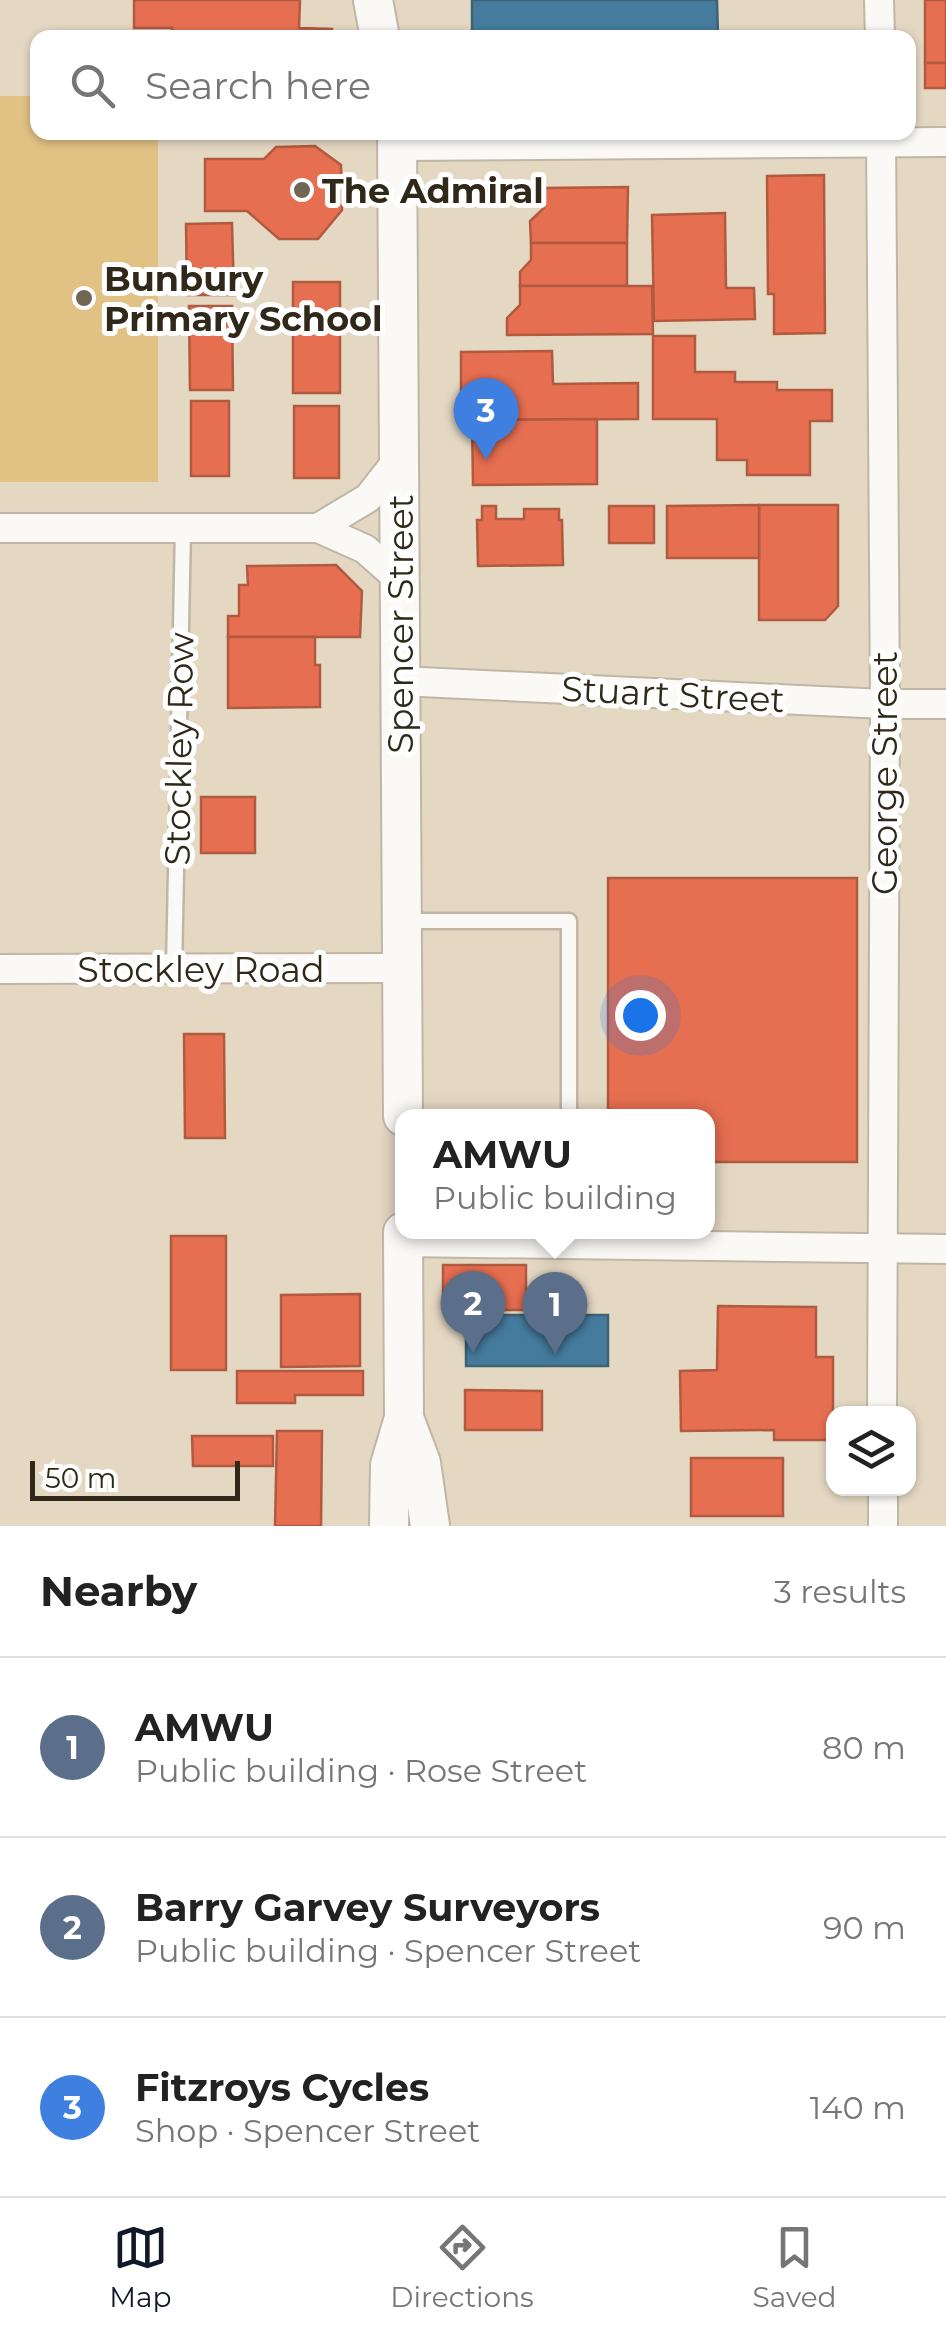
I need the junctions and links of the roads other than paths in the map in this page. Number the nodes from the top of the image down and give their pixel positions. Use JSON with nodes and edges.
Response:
{"nodes":[{"id":1,"x":374,"y":0,"type":"edge"},
{"id":2,"x":879,"y":0,"type":"edge"},
{"id":3,"x":379,"y":30,"type":"edge"},
{"id":4,"x":880,"y":30,"type":"edge"},
{"id":5,"x":398,"y":140,"type":"edge"},
{"id":6,"x":881,"y":140,"type":"edge"},
{"id":7,"x":916,"y":140,"type":"edge"},
{"id":8,"x":946,"y":142,"type":"edge"},
{"id":9,"x":400,"y":457,"type":"junction"},
{"id":10,"x":0,"y":528,"type":"edge"},
{"id":11,"x":184,"y":528,"type":"junction"},
{"id":12,"x":318,"y":528,"type":"junction"},
{"id":13,"x":400,"y":580,"type":"junction"},
{"id":14,"x":400,"y":681,"type":"junction"},
{"id":15,"x":885,"y":704,"type":"junction"},
{"id":16,"x":946,"y":704,"type":"edge"},
{"id":17,"x":401,"y":921,"type":"junction"},
{"id":18,"x":402,"y":968,"type":"junction"},
{"id":19,"x":0,"y":969,"type":"edge"},
{"id":20,"x":174,"y":970,"type":"junction"},
{"id":21,"x":403,"y":1109,"type":"edge"},
{"id":22,"x":569,"y":1109,"type":"edge"},
{"id":23,"x":403,"y":1239,"type":"edge"},
{"id":24,"x":617,"y":1239,"type":"edge"},
{"id":25,"x":882,"y":1250,"type":"junction"},
{"id":26,"x":946,"y":1250,"type":"edge"},
{"id":27,"x":882,"y":1406,"type":"edge"},
{"id":28,"x":404,"y":1418,"type":"junction"},
{"id":29,"x":882,"y":1496,"type":"edge"},
{"id":30,"x":389,"y":1526,"type":"edge"},
{"id":31,"x":430,"y":1526,"type":"edge"},
{"id":32,"x":883,"y":1526,"type":"edge"}],
"edges":[{"from":1,"to":3,"type":"main road"},
{"from":2,"to":4,"type":"street"},
{"from":5,"to":9,"type":"main road","name":"Spencer Street"},
{"from":6,"to":15,"type":"street","name":"George Street"},
{"from":7,"to":8,"type":"street"},
{"from":9,"to":12,"type":"street"},
{"from":9,"to":13,"type":"main road","name":"Spencer Street"},
{"from":10,"to":11,"type":"street"},
{"from":11,"to":12,"type":"street"},
{"from":11,"to":20,"type":"lane","name":"Stockley Row"},
{"from":12,"to":13,"type":"street"},
{"from":13,"to":14,"type":"main road","name":"Spencer Street"},
{"from":14,"to":15,"type":"street","name":"Stuart Street"},
{"from":14,"to":17,"type":"main road","name":"Spencer Street"},
{"from":15,"to":16,"type":"street","name":"Stuart Street"},
{"from":15,"to":25,"type":"street","name":"George Street"},
{"from":17,"to":18,"type":"main road","name":"Spencer Street"},
{"from":17,"to":22,"type":"lane"},
{"from":18,"to":20,"type":"street","name":"Stockley Road"},
{"from":18,"to":21,"type":"main road","name":"Spencer Street"},
{"from":19,"to":20,"type":"street","name":"Stockley Road"},
{"from":23,"to":28,"type":"main road"},
{"from":24,"to":25,"type":"street"},
{"from":25,"to":26,"type":"street"},
{"from":25,"to":27,"type":"street","name":"George Street"},
{"from":28,"to":30,"type":"main road"},
{"from":28,"to":31,"type":"main road"},
{"from":29,"to":32,"type":"street"}]}
